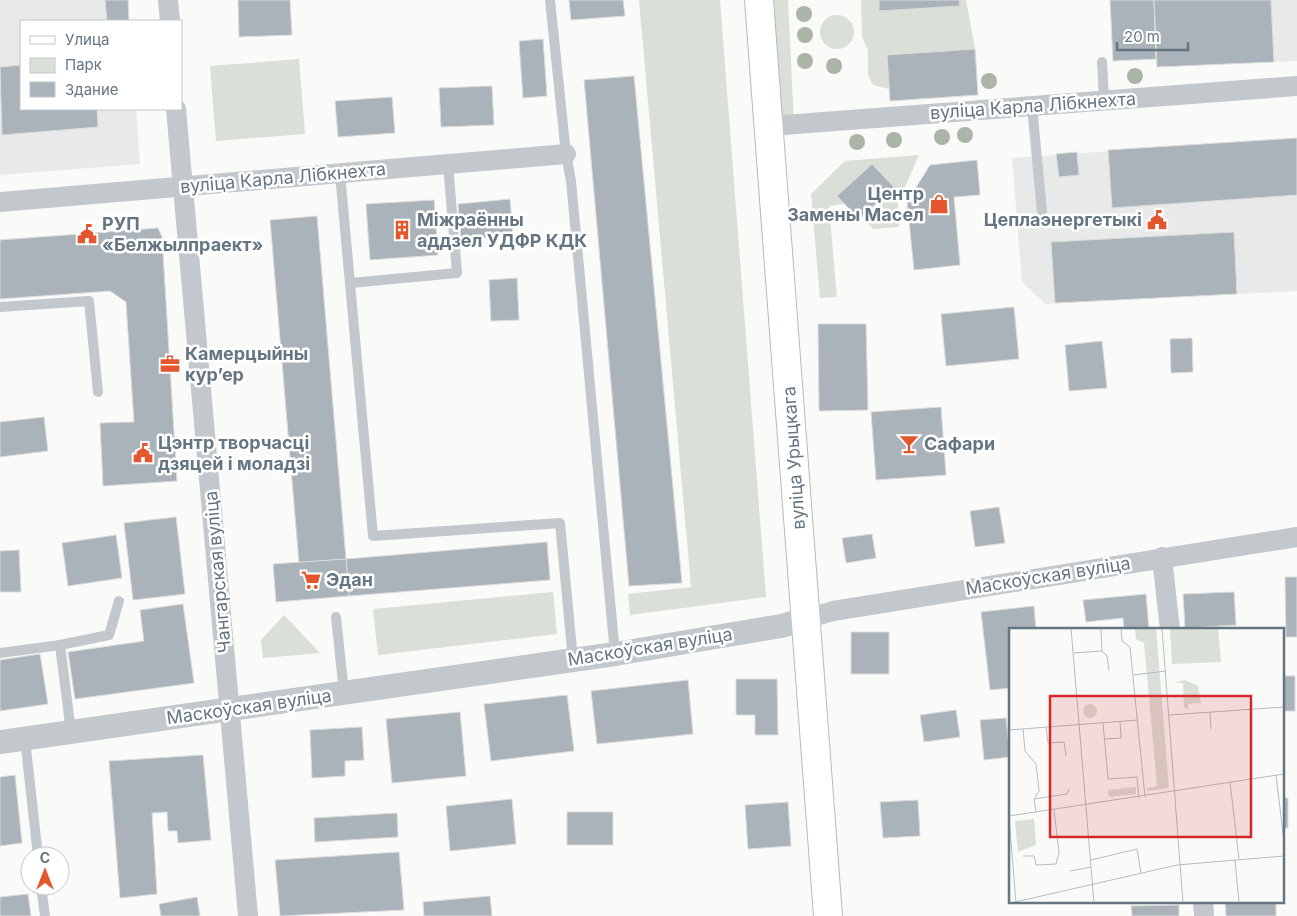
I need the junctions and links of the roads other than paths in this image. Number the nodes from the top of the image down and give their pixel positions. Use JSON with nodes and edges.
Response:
{"nodes":[{"id":1,"x":168,"y":0,"type":"edge"},
{"id":2,"x":550,"y":0,"type":"edge"},
{"id":3,"x":759,"y":0,"type":"edge"},
{"id":4,"x":170,"y":20,"type":"edge"},
{"id":5,"x":1102,"y":62,"type":"dead end"},
{"id":6,"x":1297,"y":86,"type":"edge"},
{"id":7,"x":1104,"y":100,"type":"junction"},
{"id":8,"x":1032,"y":106,"type":"junction"},
{"id":9,"x":176,"y":110,"type":"edge"},
{"id":10,"x":770,"y":126,"type":"junction"},
{"id":11,"x":566,"y":154,"type":"junction"},
{"id":12,"x":448,"y":164,"type":"junction"},
{"id":13,"x":340,"y":174,"type":"junction"},
{"id":14,"x":182,"y":186,"type":"junction"},
{"id":15,"x":0,"y":202,"type":"edge"},
{"id":16,"x":1042,"y":212,"type":"dead end"},
{"id":17,"x":350,"y":283,"type":"junction"},
{"id":18,"x":0,"y":307,"type":"edge"},
{"id":19,"x":98,"y":392,"type":"dead end"},
{"id":20,"x":1297,"y":537,"type":"edge"},
{"id":21,"x":1162,"y":557,"type":"junction"},
{"id":22,"x":119,"y":601,"type":"dead end"},
{"id":23,"x":336,"y":617,"type":"dead end"},
{"id":24,"x":806,"y":619,"type":"junction"},
{"id":25,"x":1170,"y":628,"type":"edge"},
{"id":26,"x":60,"y":645,"type":"junction"},
{"id":27,"x":0,"y":653,"type":"edge"},
{"id":28,"x":615,"y":654,"type":"junction"},
{"id":29,"x":573,"y":660,"type":"junction"},
{"id":30,"x":344,"y":693,"type":"junction"},
{"id":31,"x":230,"y":710,"type":"junction"},
{"id":32,"x":71,"y":732,"type":"junction"},
{"id":33,"x":25,"y":738,"type":"junction"},
{"id":34,"x":0,"y":742,"type":"edge"},
{"id":35,"x":37,"y":846,"type":"edge"},
{"id":36,"x":42,"y":896,"type":"edge"},
{"id":37,"x":44,"y":916,"type":"edge"},
{"id":38,"x":248,"y":916,"type":"edge"},
{"id":39,"x":828,"y":916,"type":"edge"}],
"edges":[{"from":1,"to":4,"type":"street"},
{"from":2,"to":11,"type":"lane"},
{"from":3,"to":10,"type":"main road","name":"вуліца Урыцкага"},
{"from":5,"to":7,"type":"lane"},
{"from":6,"to":7,"type":"street","name":"вуліца Карла Лібкнехта"},
{"from":7,"to":8,"type":"street","name":"вуліца Карла Лібкнехта"},
{"from":8,"to":10,"type":"street","name":"вуліца Карла Лібкнехта"},
{"from":8,"to":16,"type":"lane"},
{"from":9,"to":14,"type":"street","name":"Чангарская вуліца"},
{"from":10,"to":24,"type":"main road","name":"вуліца Урыцкага"},
{"from":11,"to":12,"type":"street","name":"вуліца Карла Лібкнехта"},
{"from":11,"to":28,"type":"lane"},
{"from":12,"to":13,"type":"street","name":"вуліца Карла Лібкнехта"},
{"from":12,"to":17,"type":"lane"},
{"from":13,"to":14,"type":"street","name":"вуліца Карла Лібкнехта"},
{"from":13,"to":17,"type":"lane"},
{"from":14,"to":15,"type":"street","name":"вуліца Карла Лібкнехта"},
{"from":14,"to":31,"type":"street","name":"Чангарская вуліца"},
{"from":17,"to":29,"type":"lane"},
{"from":18,"to":19,"type":"lane"},
{"from":20,"to":21,"type":"street","name":"Маскоўская вуліца"},
{"from":21,"to":24,"type":"street","name":"Маскоўская вуліца"},
{"from":21,"to":25,"type":"street"},
{"from":22,"to":26,"type":"lane"},
{"from":23,"to":30,"type":"lane"},
{"from":24,"to":28,"type":"street","name":"Маскоўская вуліца"},
{"from":24,"to":39,"type":"main road","name":"вуліца Урыцкага"},
{"from":26,"to":27,"type":"lane"},
{"from":26,"to":32,"type":"lane"},
{"from":28,"to":29,"type":"street","name":"Маскоўская вуліца"},
{"from":29,"to":30,"type":"street","name":"Маскоўская вуліца"},
{"from":30,"to":31,"type":"street","name":"Маскоўская вуліца"},
{"from":31,"to":32,"type":"street","name":"Маскоўская вуліца"},
{"from":31,"to":38,"type":"street","name":"Чангарская вуліца"},
{"from":32,"to":33,"type":"street","name":"Маскоўская вуліца"},
{"from":33,"to":34,"type":"street","name":"Маскоўская вуліца"},
{"from":33,"to":35,"type":"lane"},
{"from":36,"to":37,"type":"lane"}]}
